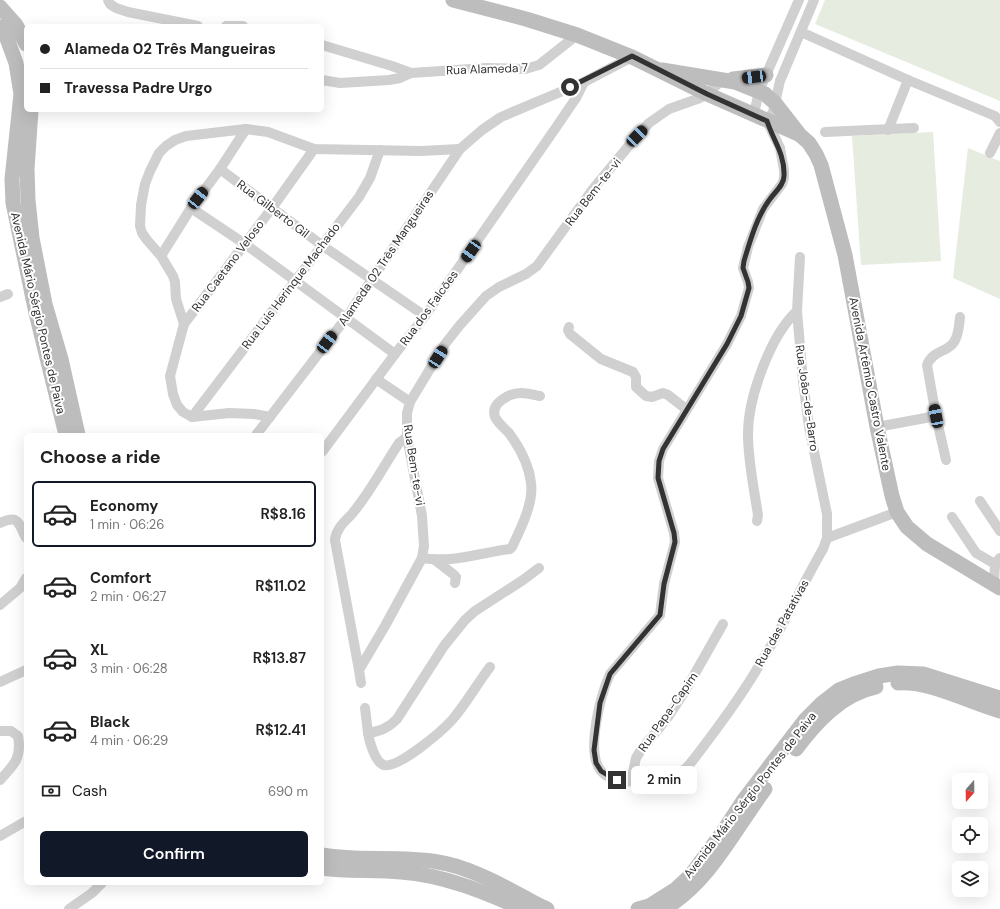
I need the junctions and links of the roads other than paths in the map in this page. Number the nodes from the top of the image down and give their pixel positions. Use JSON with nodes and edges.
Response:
{"nodes":[{"id":1,"x":108,"y":0,"type":"edge"},
{"id":2,"x":453,"y":0,"type":"edge"},
{"id":3,"x":799,"y":0,"type":"edge"},
{"id":4,"x":814,"y":0,"type":"edge"},
{"id":5,"x":0,"y":7,"type":"edge"},
{"id":6,"x":792,"y":16,"type":"junction"},
{"id":7,"x":805,"y":21,"type":"junction"},
{"id":8,"x":188,"y":24,"type":"edge"},
{"id":9,"x":0,"y":27,"type":"edge"},
{"id":10,"x":801,"y":32,"type":"junction"},
{"id":11,"x":577,"y":35,"type":"junction"},
{"id":12,"x":24,"y":40,"type":"edge"},
{"id":13,"x":324,"y":46,"type":"edge"},
{"id":14,"x":632,"y":56,"type":"junction"},
{"id":15,"x":662,"y":70,"type":"junction"},
{"id":16,"x":411,"y":73,"type":"junction"},
{"id":17,"x":766,"y":75,"type":"junction"},
{"id":18,"x":324,"y":80,"type":"edge"},
{"id":19,"x":722,"y":80,"type":"junction"},
{"id":20,"x":908,"y":80,"type":"junction"},
{"id":21,"x":584,"y":82,"type":"junction"},
{"id":22,"x":780,"y":82,"type":"junction"},
{"id":23,"x":759,"y":91,"type":"junction"},
{"id":24,"x":707,"y":94,"type":"junction"},
{"id":25,"x":775,"y":103,"type":"junction"},
{"id":26,"x":31,"y":112,"type":"edge"},
{"id":27,"x":761,"y":117,"type":"junction"},
{"id":28,"x":1000,"y":122,"type":"edge"},
{"id":29,"x":914,"y":128,"type":"dead end"},
{"id":30,"x":246,"y":129,"type":"junction"},
{"id":31,"x":888,"y":130,"type":"junction"},
{"id":32,"x":825,"y":132,"type":"dead end"},
{"id":33,"x":1000,"y":133,"type":"edge"},
{"id":34,"x":800,"y":135,"type":"junction"},
{"id":35,"x":314,"y":149,"type":"junction"},
{"id":36,"x":460,"y":149,"type":"junction"},
{"id":37,"x":380,"y":150,"type":"junction"},
{"id":38,"x":990,"y":154,"type":"dead end"},
{"id":39,"x":220,"y":169,"type":"junction"},
{"id":40,"x":191,"y":208,"type":"junction"},
{"id":41,"x":272,"y":208,"type":"junction"},
{"id":42,"x":245,"y":244,"type":"junction"},
{"id":43,"x":323,"y":246,"type":"junction"},
{"id":44,"x":161,"y":256,"type":"junction"},
{"id":45,"x":800,"y":257,"type":"dead end"},
{"id":46,"x":371,"y":280,"type":"junction"},
{"id":47,"x":296,"y":282,"type":"junction"},
{"id":48,"x":796,"y":311,"type":"junction"},
{"id":49,"x":425,"y":316,"type":"junction"},
{"id":50,"x":960,"y":317,"type":"dead end"},
{"id":51,"x":346,"y":318,"type":"junction"},
{"id":52,"x":184,"y":324,"type":"junction"},
{"id":53,"x":569,"y":327,"type":"dead end"},
{"id":54,"x":395,"y":354,"type":"junction"},
{"id":55,"x":376,"y":379,"type":"junction"},
{"id":56,"x":540,"y":396,"type":"dead end"},
{"id":57,"x":410,"y":402,"type":"junction"},
{"id":58,"x":686,"y":409,"type":"junction"},
{"id":59,"x":936,"y":416,"type":"junction"},
{"id":60,"x":192,"y":417,"type":"junction"},
{"id":61,"x":270,"y":417,"type":"junction"},
{"id":62,"x":877,"y":428,"type":"junction"},
{"id":63,"x":66,"y":433,"type":"edge"},
{"id":64,"x":78,"y":433,"type":"edge"},
{"id":65,"x":258,"y":433,"type":"edge"},
{"id":66,"x":407,"y":437,"type":"junction"},
{"id":67,"x":324,"y":449,"type":"edge"},
{"id":68,"x":946,"y":460,"type":"dead end"},
{"id":69,"x":980,"y":501,"type":"dead end"},
{"id":70,"x":897,"y":512,"type":"junction"},
{"id":71,"x":952,"y":517,"type":"dead end"},
{"id":72,"x":757,"y":521,"type":"dead end"},
{"id":73,"x":0,"y":523,"type":"edge"},
{"id":74,"x":1000,"y":530,"type":"edge"},
{"id":75,"x":24,"y":534,"type":"edge"},
{"id":76,"x":827,"y":538,"type":"junction"},
{"id":77,"x":422,"y":558,"type":"junction"},
{"id":78,"x":436,"y":560,"type":"junction"},
{"id":79,"x":998,"y":561,"type":"edge"},
{"id":80,"x":539,"y":568,"type":"dead end"},
{"id":81,"x":24,"y":581,"type":"edge"},
{"id":82,"x":455,"y":583,"type":"dead end"},
{"id":83,"x":997,"y":586,"type":"edge"},
{"id":84,"x":0,"y":605,"type":"edge"},
{"id":85,"x":723,"y":624,"type":"dead end"},
{"id":86,"x":490,"y":667,"type":"dead end"},
{"id":87,"x":359,"y":670,"type":"junction"},
{"id":88,"x":24,"y":671,"type":"edge"},
{"id":89,"x":0,"y":682,"type":"edge"},
{"id":90,"x":361,"y":683,"type":"dead end"},
{"id":91,"x":1000,"y":698,"type":"edge"},
{"id":92,"x":365,"y":708,"type":"dead end"},
{"id":93,"x":1000,"y":711,"type":"edge"},
{"id":94,"x":0,"y":731,"type":"edge"},
{"id":95,"x":368,"y":733,"type":"junction"},
{"id":96,"x":0,"y":780,"type":"edge"},
{"id":97,"x":631,"y":781,"type":"junction"},
{"id":98,"x":24,"y":822,"type":"edge"},
{"id":99,"x":0,"y":836,"type":"edge"},
{"id":100,"x":324,"y":855,"type":"edge"},
{"id":101,"x":324,"y":868,"type":"edge"},
{"id":102,"x":100,"y":885,"type":"edge"},
{"id":103,"x":69,"y":909,"type":"edge"},
{"id":104,"x":523,"y":909,"type":"edge"},
{"id":105,"x":547,"y":909,"type":"edge"},
{"id":106,"x":638,"y":909,"type":"edge"},
{"id":107,"x":664,"y":909,"type":"edge"}],
"edges":[{"from":1,"to":8,"type":"street"},
{"from":2,"to":11,"type":"main road","name":"Avenida Artêmio Castro Valente"},
{"from":3,"to":6,"type":"street"},
{"from":4,"to":7,"type":"street"},
{"from":5,"to":12,"type":"main road"},
{"from":6,"to":7,"type":"street"},
{"from":6,"to":17,"type":"street"},
{"from":7,"to":10,"type":"street"},
{"from":9,"to":63,"type":"main road","name":"Avenida Mário Sérgio Pontes de Paiva"},
{"from":10,"to":20,"type":"street"},
{"from":10,"to":22,"type":"street"},
{"from":11,"to":14,"type":"main road","name":"Avenida Artêmio Castro Valente"},
{"from":11,"to":16,"type":"street","name":"Rua Alameda 7"},
{"from":13,"to":16,"type":"street"},
{"from":14,"to":15,"type":"main road","name":"Avenida Artêmio Castro Valente"},
{"from":14,"to":21,"type":"street","name":"Alameda 02 Três Mangueiras"},
{"from":15,"to":19,"type":"main road","name":"Avenida Artêmio Castro Valente"},
{"from":15,"to":24,"type":"main road","name":"Avenida Artêmio Castro Valente"},
{"from":16,"to":18,"type":"street"},
{"from":17,"to":19,"type":"main road"},
{"from":17,"to":22,"type":"street"},
{"from":17,"to":23,"type":"street"},
{"from":19,"to":23,"type":"main road","name":"Avenida Artêmio Castro Valente"},
{"from":19,"to":24,"type":"street","name":"Rua Bem-te-vi"},
{"from":20,"to":28,"type":"street"},
{"from":20,"to":31,"type":"street"},
{"from":21,"to":36,"type":"street","name":"Alameda 02 Três Mangueiras"},
{"from":21,"to":49,"type":"street","name":"Rua dos Falcões"},
{"from":22,"to":25,"type":"street"},
{"from":23,"to":25,"type":"main road","name":"Avenida Artêmio Castro Valente"},
{"from":23,"to":27,"type":"street"},
{"from":24,"to":27,"type":"main road","name":"Avenida Artêmio Castro Valente"},
{"from":24,"to":57,"type":"street","name":"Rua Bem-te-vi"},
{"from":25,"to":27,"type":"street"},
{"from":25,"to":34,"type":"main road","name":"Avenida Artêmio Castro Valente"},
{"from":26,"to":64,"type":"main road","name":"Avenida Mário Sérgio Pontes de Paiva"},
{"from":27,"to":34,"type":"main road","name":"Avenida Artêmio Castro Valente"},
{"from":27,"to":58,"type":"street"},
{"from":29,"to":31,"type":"street"},
{"from":30,"to":35,"type":"street"},
{"from":30,"to":39,"type":"street"},
{"from":30,"to":44,"type":"street"},
{"from":31,"to":32,"type":"street"},
{"from":33,"to":38,"type":"street"},
{"from":34,"to":62,"type":"main road","name":"Avenida Artêmio Castro Valente"},
{"from":35,"to":37,"type":"street"},
{"from":35,"to":41,"type":"street","name":"Rua Caetano Veloso"},
{"from":36,"to":37,"type":"street"},
{"from":36,"to":46,"type":"street","name":"Alameda 02 Três Mangueiras"},
{"from":37,"to":43,"type":"street","name":"Rua Luis Herinque Machado"},
{"from":39,"to":40,"type":"street"},
{"from":39,"to":41,"type":"street","name":"Rua Gilberto Gil"},
{"from":40,"to":42,"type":"street"},
{"from":40,"to":44,"type":"street"},
{"from":41,"to":42,"type":"street","name":"Rua Caetano Veloso"},
{"from":41,"to":43,"type":"street","name":"Rua Gilberto Gil"},
{"from":42,"to":47,"type":"street"},
{"from":42,"to":52,"type":"street","name":"Rua Caetano Veloso"},
{"from":43,"to":46,"type":"street","name":"Rua Gilberto Gil"},
{"from":43,"to":47,"type":"street","name":"Rua Luis Herinque Machado"},
{"from":44,"to":52,"type":"street"},
{"from":45,"to":48,"type":"street","name":"Rua João-de-Barro"},
{"from":46,"to":49,"type":"street","name":"Rua Gilberto Gil"},
{"from":46,"to":51,"type":"street","name":"Alameda 02 Três Mangueiras"},
{"from":47,"to":51,"type":"street"},
{"from":47,"to":60,"type":"street","name":"Rua Luis Herinque Machado"},
{"from":48,"to":72,"type":"street"},
{"from":48,"to":76,"type":"street","name":"Rua João-de-Barro"},
{"from":49,"to":54,"type":"street","name":"Rua dos Falcões"},
{"from":50,"to":59,"type":"street"},
{"from":51,"to":54,"type":"street"},
{"from":51,"to":61,"type":"street","name":"Alameda 02 Três Mangueiras"},
{"from":52,"to":60,"type":"street"},
{"from":53,"to":58,"type":"street"},
{"from":54,"to":55,"type":"street","name":"Rua dos Falcões"},
{"from":55,"to":57,"type":"street"},
{"from":55,"to":67,"type":"street","name":"Rua dos Falcões"},
{"from":56,"to":78,"type":"street"},
{"from":57,"to":66,"type":"street","name":"Rua Bem-te-vi"},
{"from":58,"to":97,"type":"street"},
{"from":59,"to":62,"type":"street"},
{"from":59,"to":68,"type":"street"},
{"from":60,"to":61,"type":"street"},
{"from":61,"to":65,"type":"street"},
{"from":62,"to":70,"type":"main road","name":"Avenida Artêmio Castro Valente"},
{"from":66,"to":77,"type":"street","name":"Rua Bem-te-vi"},
{"from":66,"to":87,"type":"street"},
{"from":69,"to":74,"type":"street"},
{"from":70,"to":76,"type":"street"},
{"from":70,"to":83,"type":"main road","name":"Avenida Artêmio Castro Valente"},
{"from":71,"to":79,"type":"street"},
{"from":73,"to":75,"type":"street"},
{"from":76,"to":97,"type":"street","name":"Rua das Patativas"},
{"from":77,"to":78,"type":"street"},
{"from":77,"to":87,"type":"street","name":"Rua Bem-te-vi"},
{"from":78,"to":82,"type":"street"},
{"from":79,"to":83,"type":"street"},
{"from":80,"to":95,"type":"street"},
{"from":81,"to":84,"type":"street"},
{"from":85,"to":97,"type":"street","name":"Rua Papa-Capim"},
{"from":86,"to":95,"type":"street"},
{"from":87,"to":90,"type":"street"},
{"from":88,"to":89,"type":"street"},
{"from":91,"to":106,"type":"main road","name":"Avenida Mário Sérgio Pontes de Paiva"},
{"from":92,"to":95,"type":"street"},
{"from":93,"to":107,"type":"main road","name":"Avenida Mário Sérgio Pontes de Paiva"},
{"from":94,"to":96,"type":"street"},
{"from":98,"to":99,"type":"street"},
{"from":100,"to":105,"type":"main road"},
{"from":101,"to":104,"type":"main road"},
{"from":102,"to":103,"type":"street"}]}
